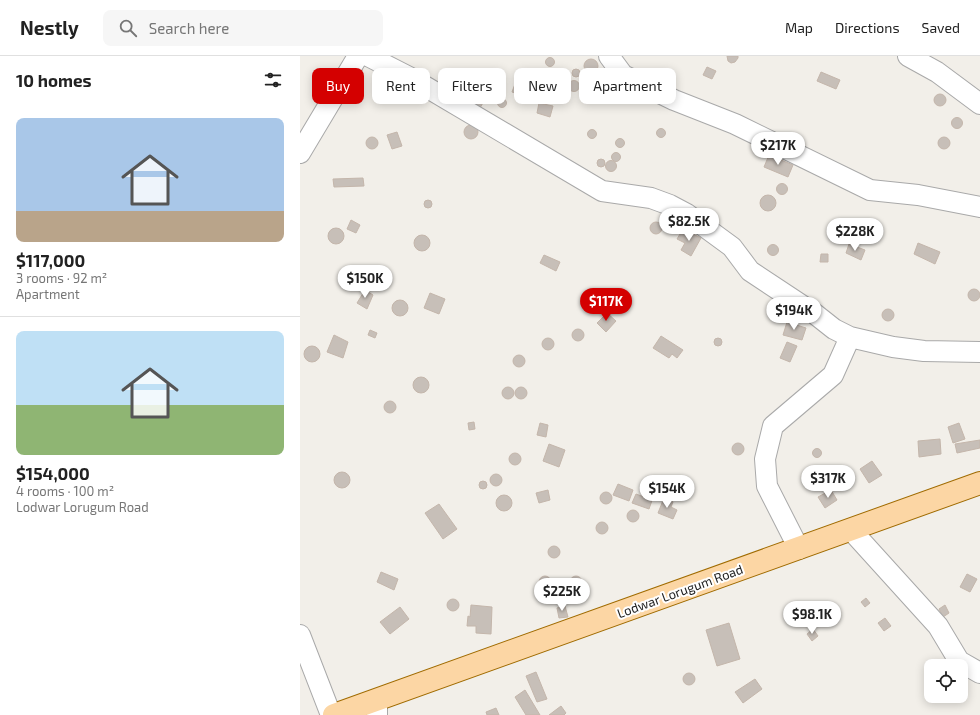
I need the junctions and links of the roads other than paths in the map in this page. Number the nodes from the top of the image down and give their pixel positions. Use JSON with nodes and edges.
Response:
{"nodes":[{"id":1,"x":358,"y":56,"type":"edge"},
{"id":2,"x":368,"y":56,"type":"edge"},
{"id":3,"x":609,"y":56,"type":"edge"},
{"id":4,"x":908,"y":56,"type":"edge"},
{"id":5,"x":980,"y":104,"type":"edge"},
{"id":6,"x":300,"y":153,"type":"edge"},
{"id":7,"x":980,"y":207,"type":"edge"},
{"id":8,"x":850,"y":337,"type":"junction"},
{"id":9,"x":980,"y":352,"type":"edge"},
{"id":10,"x":980,"y":483,"type":"edge"},
{"id":11,"x":851,"y":530,"type":"junction"},
{"id":12,"x":799,"y":549,"type":"junction"},
{"id":13,"x":300,"y":635,"type":"edge"},
{"id":14,"x":980,"y":673,"type":"edge"},
{"id":15,"x":377,"y":707,"type":"edge"},
{"id":16,"x":331,"y":715,"type":"edge"},
{"id":17,"x":334,"y":715,"type":"edge"}],
"edges":[{"from":1,"to":6,"type":"street"},
{"from":2,"to":8,"type":"street"},
{"from":3,"to":7,"type":"street"},
{"from":4,"to":5,"type":"street"},
{"from":8,"to":9,"type":"street"},
{"from":8,"to":12,"type":"street"},
{"from":10,"to":11,"type":"main road","name":"Lodwar Lorugum Road"},
{"from":11,"to":12,"type":"main road","name":"Lodwar Lorugum Road"},
{"from":11,"to":14,"type":"street"},
{"from":12,"to":15,"type":"main road","name":"Lodwar Lorugum Road"},
{"from":13,"to":16,"type":"street"},
{"from":15,"to":17,"type":"main road","name":"Lodwar Lorugum Road"}]}
